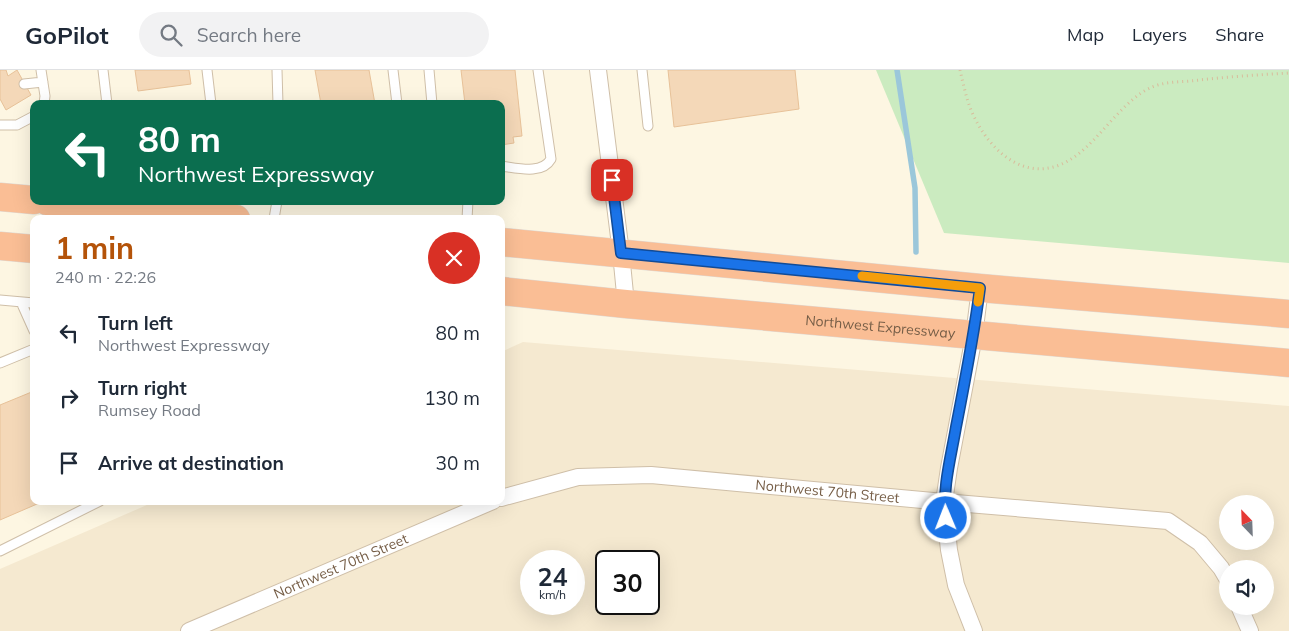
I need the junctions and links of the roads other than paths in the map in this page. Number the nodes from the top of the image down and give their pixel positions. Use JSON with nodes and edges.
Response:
{"nodes":[{"id":1,"x":41,"y":70,"type":"edge"},
{"id":2,"x":103,"y":70,"type":"edge"},
{"id":3,"x":207,"y":70,"type":"edge"},
{"id":4,"x":277,"y":70,"type":"edge"},
{"id":5,"x":393,"y":70,"type":"edge"},
{"id":6,"x":429,"y":70,"type":"edge"},
{"id":7,"x":538,"y":70,"type":"edge"},
{"id":8,"x":598,"y":70,"type":"edge"},
{"id":9,"x":642,"y":70,"type":"edge"},
{"id":10,"x":43,"y":82,"type":"junction"},
{"id":11,"x":24,"y":84,"type":"dead end"},
{"id":12,"x":44,"y":100,"type":"edge"},
{"id":13,"x":107,"y":100,"type":"edge"},
{"id":14,"x":211,"y":100,"type":"edge"},
{"id":15,"x":278,"y":100,"type":"edge"},
{"id":16,"x":397,"y":100,"type":"edge"},
{"id":17,"x":432,"y":100,"type":"edge"},
{"id":18,"x":30,"y":118,"type":"edge"},
{"id":19,"x":0,"y":125,"type":"edge"},
{"id":20,"x":648,"y":126,"type":"dead end"},
{"id":21,"x":505,"y":166,"type":"edge"},
{"id":22,"x":0,"y":197,"type":"edge"},
{"id":23,"x":30,"y":200,"type":"edge"},
{"id":24,"x":76,"y":205,"type":"edge"},
{"id":25,"x":106,"y":209,"type":"edge"},
{"id":26,"x":184,"y":215,"type":"edge"},
{"id":27,"x":505,"y":242,"type":"edge"},
{"id":28,"x":0,"y":246,"type":"edge"},
{"id":29,"x":30,"y":249,"type":"edge"},
{"id":30,"x":621,"y":253,"type":"junction"},
{"id":31,"x":980,"y":288,"type":"junction"},
{"id":32,"x":505,"y":291,"type":"edge"},
{"id":33,"x":0,"y":300,"type":"edge"},
{"id":34,"x":22,"y":302,"type":"junction"},
{"id":35,"x":30,"y":303,"type":"edge"},
{"id":36,"x":626,"y":304,"type":"junction"},
{"id":37,"x":1289,"y":314,"type":"edge"},
{"id":38,"x":30,"y":321,"type":"edge"},
{"id":39,"x":974,"y":336,"type":"junction"},
{"id":40,"x":30,"y":351,"type":"edge"},
{"id":41,"x":0,"y":363,"type":"edge"},
{"id":42,"x":1289,"y":363,"type":"edge"},
{"id":43,"x":505,"y":497,"type":"edge"},
{"id":44,"x":944,"y":502,"type":"junction"},
{"id":45,"x":92,"y":505,"type":"edge"},
{"id":46,"x":484,"y":505,"type":"edge"},
{"id":47,"x":0,"y":551,"type":"edge"},
{"id":48,"x":1219,"y":565,"type":"edge"},
{"id":49,"x":1243,"y":615,"type":"edge"},
{"id":50,"x":190,"y":631,"type":"edge"},
{"id":51,"x":974,"y":631,"type":"edge"},
{"id":52,"x":1250,"y":631,"type":"edge"}],
"edges":[{"from":1,"to":10,"type":"lane"},
{"from":2,"to":13,"type":"lane"},
{"from":3,"to":14,"type":"lane"},
{"from":4,"to":15,"type":"lane"},
{"from":5,"to":16,"type":"lane"},
{"from":6,"to":17,"type":"lane"},
{"from":7,"to":21,"type":"lane"},
{"from":8,"to":30,"type":"street"},
{"from":9,"to":20,"type":"lane"},
{"from":10,"to":11,"type":"lane"},
{"from":10,"to":12,"type":"lane"},
{"from":18,"to":19,"type":"lane"},
{"from":22,"to":23,"type":"highway"},
{"from":24,"to":25,"type":"highway"},
{"from":25,"to":26,"type":"highway"},
{"from":27,"to":30,"type":"highway"},
{"from":28,"to":29,"type":"highway"},
{"from":30,"to":31,"type":"highway"},
{"from":30,"to":36,"type":"street"},
{"from":31,"to":37,"type":"highway"},
{"from":31,"to":39,"type":"street"},
{"from":32,"to":36,"type":"highway","name":"Northwest Expressway"},
{"from":33,"to":34,"type":"lane"},
{"from":34,"to":35,"type":"lane"},
{"from":34,"to":38,"type":"lane"},
{"from":36,"to":39,"type":"highway","name":"Northwest Expressway"},
{"from":39,"to":42,"type":"highway","name":"Northwest Expressway"},
{"from":39,"to":44,"type":"street"},
{"from":40,"to":41,"type":"lane"},
{"from":43,"to":44,"type":"street","name":"Northwest 70th Street"},
{"from":44,"to":48,"type":"street","name":"Northwest 70th Street"},
{"from":44,"to":51,"type":"street"},
{"from":45,"to":47,"type":"lane"},
{"from":46,"to":50,"type":"street","name":"Northwest 70th Street"},
{"from":49,"to":52,"type":"street"}]}
